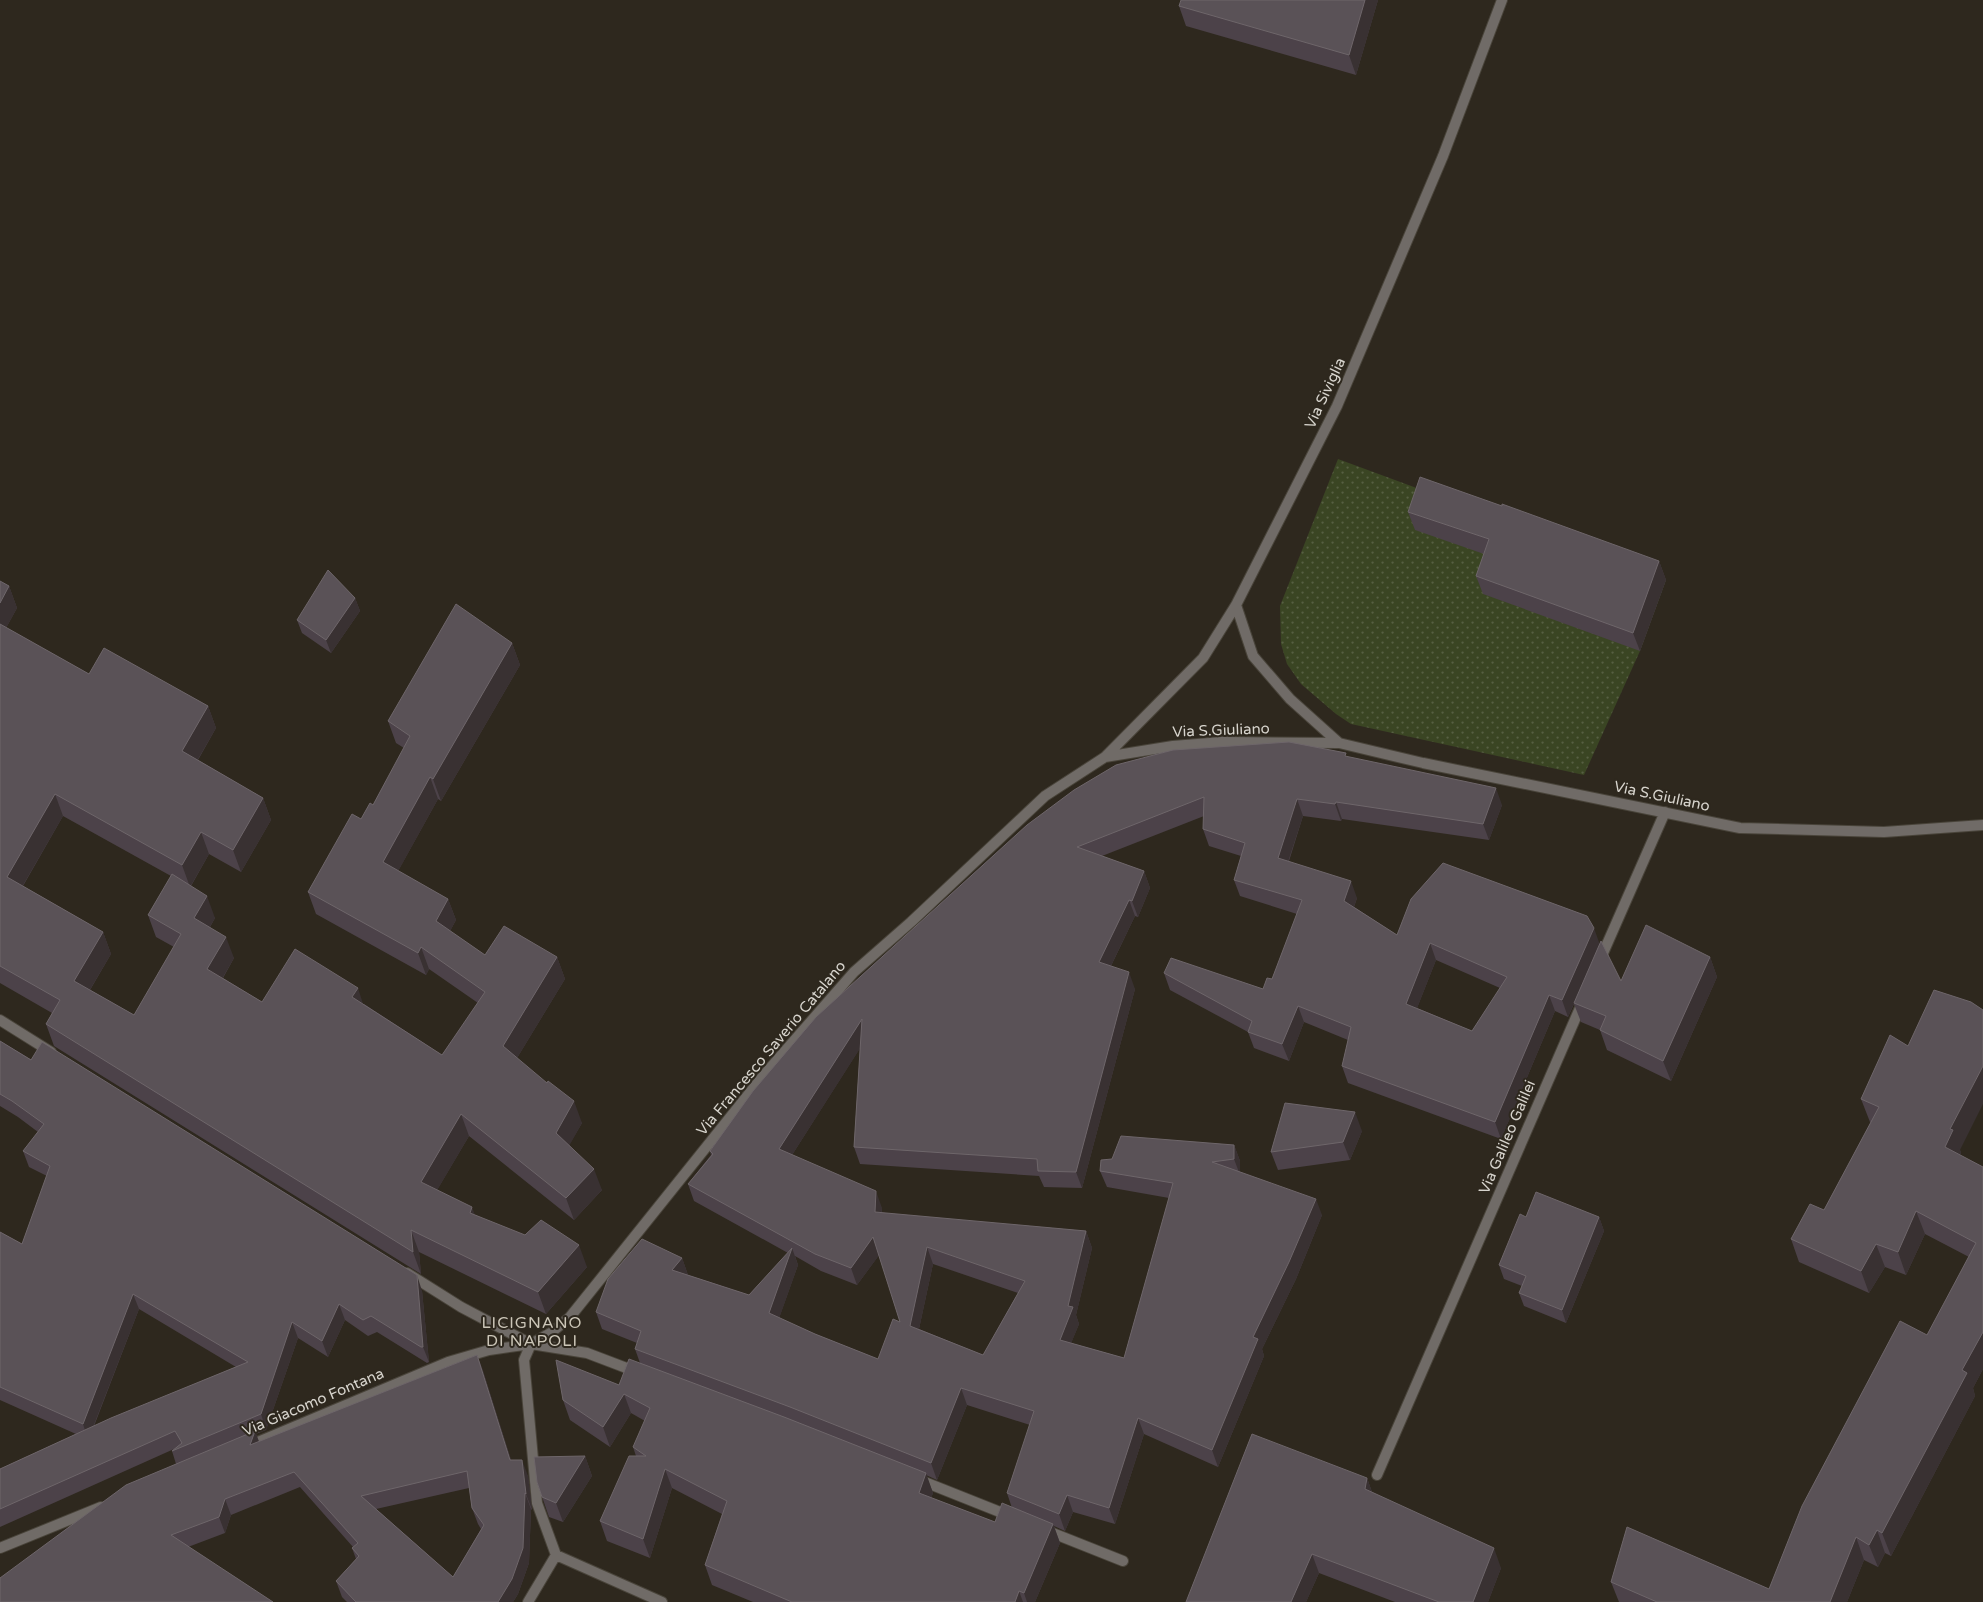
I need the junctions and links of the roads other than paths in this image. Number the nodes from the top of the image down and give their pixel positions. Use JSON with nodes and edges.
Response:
{"nodes":[{"id":1,"x":1502,"y":0,"type":"edge"},
{"id":2,"x":1236,"y":605,"type":"junction"},
{"id":3,"x":1339,"y":743,"type":"junction"},
{"id":4,"x":1105,"y":757,"type":"junction"},
{"id":5,"x":1665,"y":812,"type":"junction"},
{"id":6,"x":1983,"y":825,"type":"edge"},
{"id":7,"x":1598,"y":966,"type":"edge"},
{"id":8,"x":1586,"y":994,"type":"edge"},
{"id":9,"x":0,"y":1020,"type":"edge"},
{"id":10,"x":59,"y":1057,"type":"edge"},
{"id":11,"x":402,"y":1270,"type":"edge"},
{"id":12,"x":531,"y":1344,"type":"junction"},
{"id":13,"x":650,"y":1377,"type":"edge"},
{"id":14,"x":238,"y":1450,"type":"edge"},
{"id":15,"x":903,"y":1474,"type":"edge"},
{"id":16,"x":1377,"y":1475,"type":"dead end"},
{"id":17,"x":111,"y":1503,"type":"edge"},
{"id":18,"x":0,"y":1548,"type":"edge"},
{"id":19,"x":556,"y":1555,"type":"junction"},
{"id":20,"x":1123,"y":1561,"type":"dead end"},
{"id":21,"x":528,"y":1602,"type":"edge"},
{"id":22,"x":662,"y":1602,"type":"edge"}],
"edges":[{"from":1,"to":2,"type":"street","name":"Via Siviglia"},
{"from":2,"to":3,"type":"street","name":"Via S.Giuliano"},
{"from":2,"to":4,"type":"street","name":"Via Siviglia"},
{"from":3,"to":4,"type":"street","name":"Via S.Giuliano"},
{"from":3,"to":5,"type":"street","name":"Via S.Giuliano"},
{"from":4,"to":12,"type":"street","name":"Via Francesco Saverio Catalano"},
{"from":5,"to":6,"type":"street","name":"Via S.Giuliano"},
{"from":5,"to":7,"type":"street"},
{"from":8,"to":16,"type":"street","name":"Via Galileo Galilei"},
{"from":9,"to":10,"type":"street"},
{"from":11,"to":12,"type":"street"},
{"from":12,"to":13,"type":"street"},
{"from":12,"to":14,"type":"street","name":"Via Giacomo Fontana"},
{"from":12,"to":19,"type":"street"},
{"from":15,"to":20,"type":"street"},
{"from":17,"to":18,"type":"street"},
{"from":19,"to":21,"type":"street"},
{"from":19,"to":22,"type":"street"}]}
